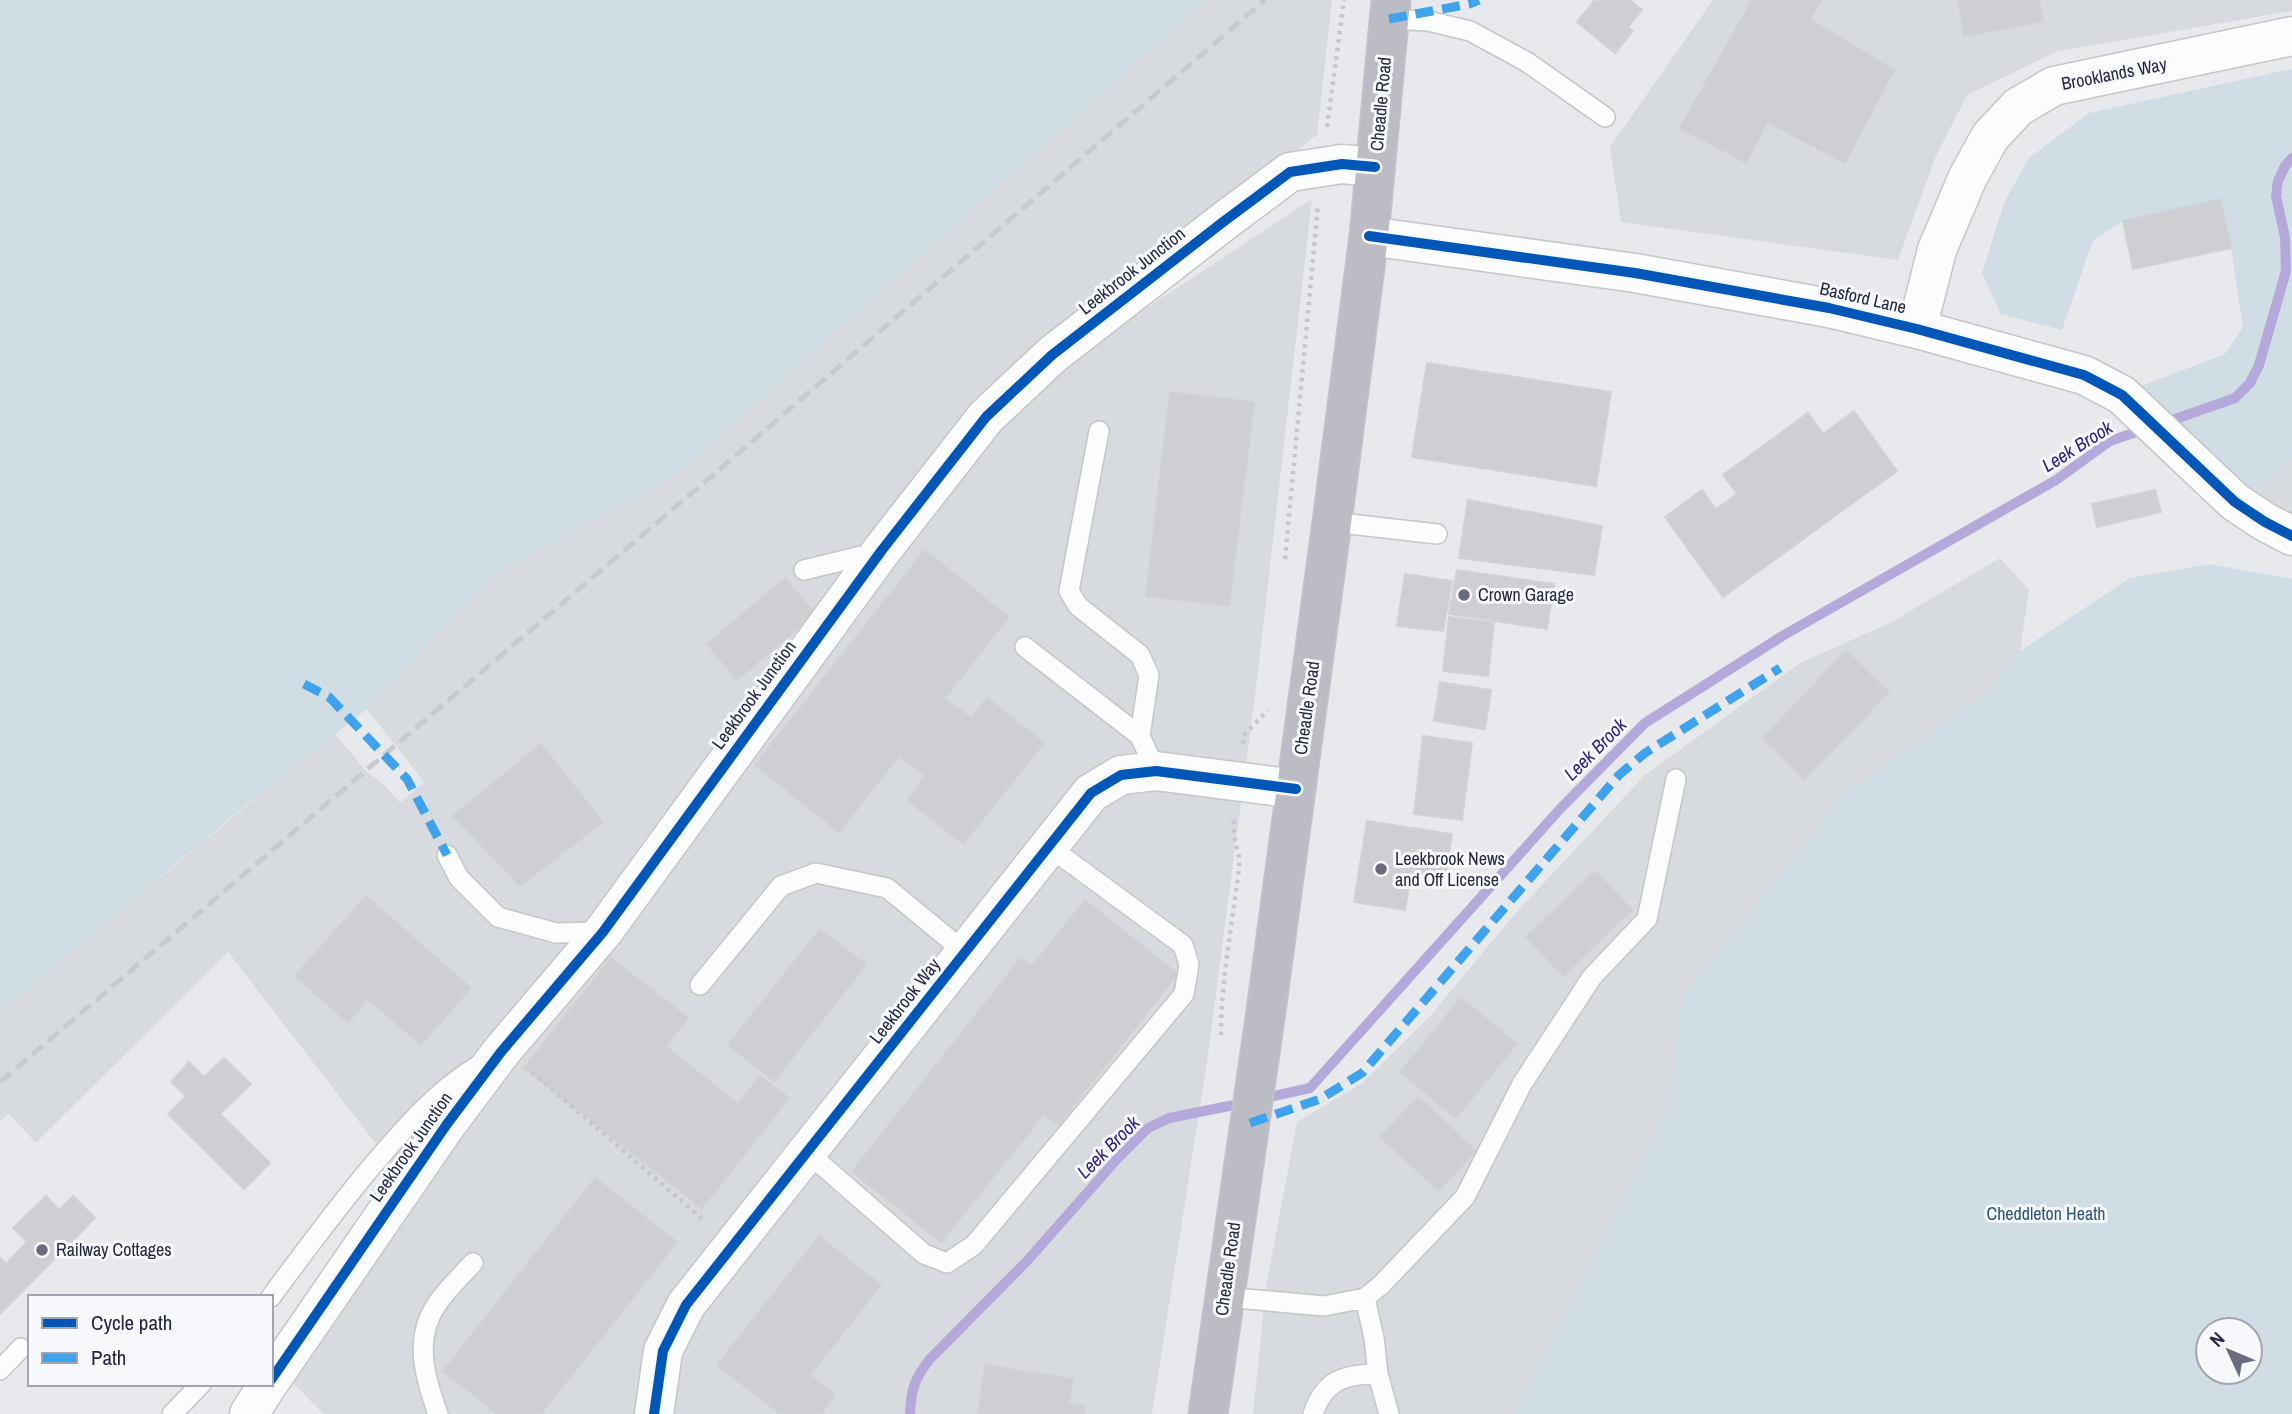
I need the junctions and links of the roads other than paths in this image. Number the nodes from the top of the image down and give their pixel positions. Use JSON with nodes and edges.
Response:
{"nodes":[{"id":1,"x":1390,"y":9,"type":"edge"},
{"id":2,"x":2292,"y":36,"type":"edge"},
{"id":3,"x":1605,"y":117,"type":"dead end"},
{"id":4,"x":1375,"y":167,"type":"junction"},
{"id":5,"x":1369,"y":236,"type":"junction"},
{"id":6,"x":1917,"y":329,"type":"junction"},
{"id":7,"x":1099,"y":431,"type":"dead end"},
{"id":8,"x":1332,"y":522,"type":"junction"},
{"id":9,"x":1437,"y":534,"type":"dead end"},
{"id":10,"x":2292,"y":536,"type":"edge"},
{"id":11,"x":882,"y":550,"type":"junction"},
{"id":12,"x":804,"y":570,"type":"dead end"},
{"id":13,"x":1025,"y":647,"type":"dead end"},
{"id":14,"x":1140,"y":736,"type":"junction"},
{"id":15,"x":1156,"y":771,"type":"junction"},
{"id":16,"x":1676,"y":779,"type":"dead end"},
{"id":17,"x":1296,"y":789,"type":"junction"},
{"id":18,"x":1048,"y":846,"type":"junction"},
{"id":19,"x":447,"y":855,"type":"dead end"},
{"id":20,"x":603,"y":932,"type":"junction"},
{"id":21,"x":966,"y":953,"type":"junction"},
{"id":22,"x":700,"y":985,"type":"dead end"},
{"id":23,"x":503,"y":1050,"type":"junction"},
{"id":24,"x":807,"y":1153,"type":"junction"},
{"id":25,"x":473,"y":1263,"type":"dead end"},
{"id":26,"x":272,"y":1295,"type":"edge"},
{"id":27,"x":1224,"y":1297,"type":"junction"},
{"id":28,"x":1365,"y":1298,"type":"junction"},
{"id":29,"x":21,"y":1348,"type":"dead end"},
{"id":30,"x":0,"y":1370,"type":"edge"},
{"id":31,"x":1378,"y":1374,"type":"junction"},
{"id":32,"x":273,"y":1378,"type":"edge"},
{"id":33,"x":199,"y":1386,"type":"edge"},
{"id":34,"x":267,"y":1386,"type":"edge"},
{"id":35,"x":172,"y":1414,"type":"edge"},
{"id":36,"x":248,"y":1414,"type":"edge"},
{"id":37,"x":438,"y":1414,"type":"edge"},
{"id":38,"x":654,"y":1414,"type":"edge"},
{"id":39,"x":1208,"y":1414,"type":"edge"},
{"id":40,"x":1313,"y":1414,"type":"edge"},
{"id":41,"x":1389,"y":1414,"type":"edge"}],
"edges":[{"from":1,"to":3,"type":"lane"},
{"from":1,"to":4,"type":"highway","name":"Cheadle Road"},
{"from":2,"to":6,"type":"street","name":"Brooklands Way"},
{"from":4,"to":5,"type":"highway","name":"Cheadle Road"},
{"from":4,"to":11,"type":"street","name":"Leekbrook Junction"},
{"from":5,"to":6,"type":"street","name":"Basford Lane"},
{"from":5,"to":8,"type":"highway","name":"Cheadle Road"},
{"from":6,"to":10,"type":"street","name":"Basford Lane"},
{"from":7,"to":14,"type":"lane"},
{"from":8,"to":9,"type":"lane"},
{"from":8,"to":17,"type":"highway","name":"Cheadle Road"},
{"from":11,"to":12,"type":"lane"},
{"from":11,"to":20,"type":"street","name":"Leekbrook Junction"},
{"from":13,"to":14,"type":"lane"},
{"from":14,"to":15,"type":"lane"},
{"from":15,"to":17,"type":"street","name":"Leekbrook Way"},
{"from":15,"to":18,"type":"street","name":"Leekbrook Way"},
{"from":16,"to":28,"type":"lane"},
{"from":17,"to":27,"type":"highway","name":"Cheadle Road"},
{"from":18,"to":21,"type":"street","name":"Leekbrook Way"},
{"from":18,"to":24,"type":"lane"},
{"from":19,"to":20,"type":"lane"},
{"from":20,"to":23,"type":"street","name":"Leekbrook Junction"},
{"from":21,"to":22,"type":"lane"},
{"from":21,"to":24,"type":"street","name":"Leekbrook Way"},
{"from":23,"to":26,"type":"lane"},
{"from":23,"to":32,"type":"street","name":"Leekbrook Junction"},
{"from":24,"to":38,"type":"street","name":"Leekbrook Way"},
{"from":25,"to":37,"type":"lane"},
{"from":27,"to":28,"type":"lane"},
{"from":27,"to":39,"type":"highway","name":"Cheadle Road"},
{"from":28,"to":31,"type":"lane"},
{"from":29,"to":30,"type":"lane"},
{"from":31,"to":40,"type":"lane"},
{"from":31,"to":41,"type":"lane"},
{"from":33,"to":35,"type":"lane"},
{"from":34,"to":36,"type":"street","name":"Leekbrook Junction"}]}
